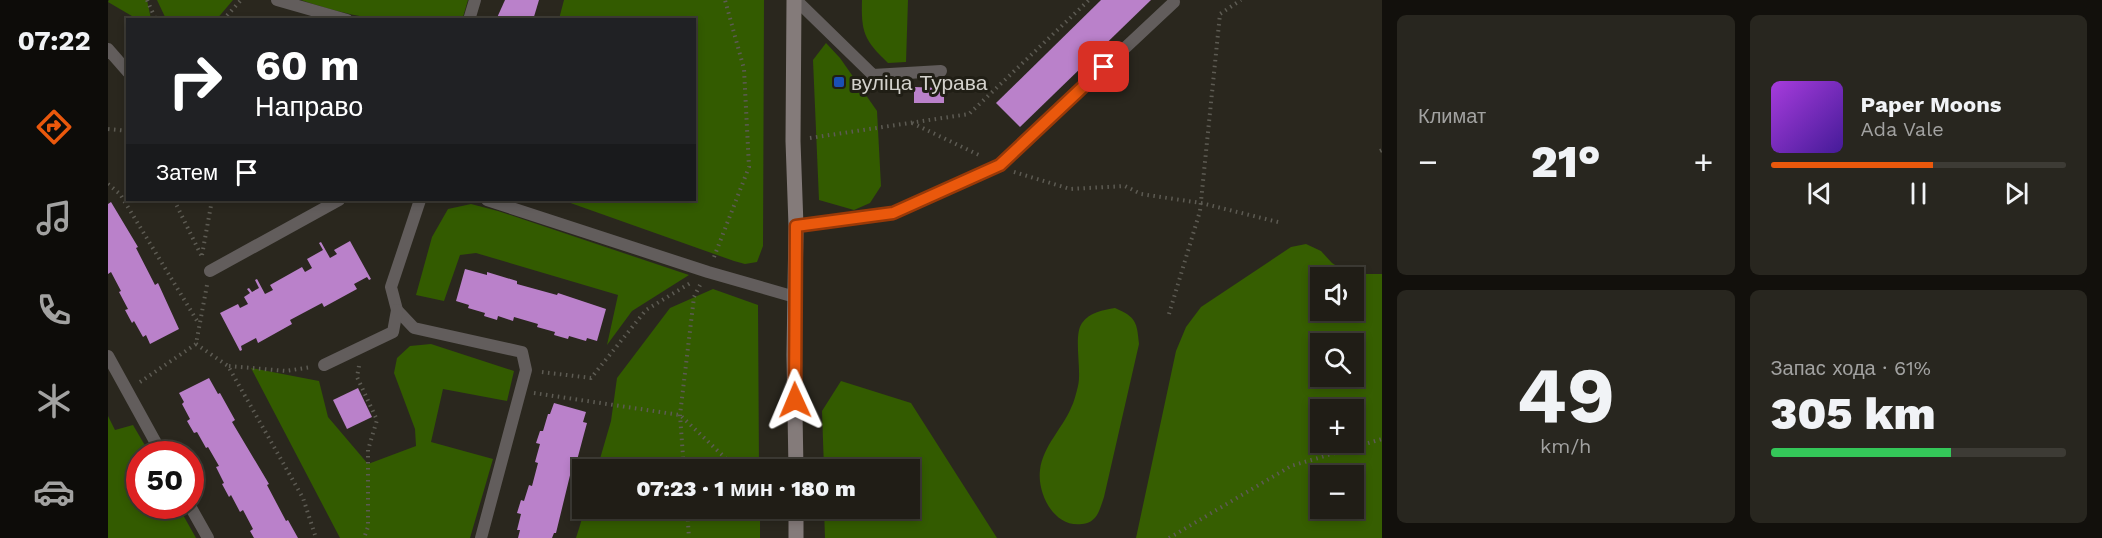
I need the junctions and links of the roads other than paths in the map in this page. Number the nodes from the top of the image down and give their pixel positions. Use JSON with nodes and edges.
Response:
{"nodes":[{"id":1,"x":277,"y":0,"type":"edge"},
{"id":2,"x":475,"y":0,"type":"edge"},
{"id":3,"x":795,"y":0,"type":"edge"},
{"id":4,"x":1174,"y":2,"type":"dead end"},
{"id":5,"x":340,"y":18,"type":"edge"},
{"id":6,"x":470,"y":18,"type":"edge"},
{"id":7,"x":108,"y":48,"type":"edge"},
{"id":8,"x":126,"y":70,"type":"edge"},
{"id":9,"x":941,"y":71,"type":"dead end"},
{"id":10,"x":337,"y":201,"type":"edge"},
{"id":11,"x":420,"y":201,"type":"edge"},
{"id":12,"x":490,"y":201,"type":"edge"},
{"id":13,"x":796,"y":226,"type":"junction"},
{"id":14,"x":210,"y":271,"type":"road end"},
{"id":15,"x":795,"y":297,"type":"junction"},
{"id":16,"x":398,"y":310,"type":"junction"},
{"id":17,"x":108,"y":356,"type":"edge"},
{"id":18,"x":324,"y":365,"type":"road end"},
{"id":19,"x":155,"y":441,"type":"edge"},
{"id":20,"x":796,"y":459,"type":"edge"},
{"id":21,"x":197,"y":519,"type":"edge"},
{"id":22,"x":796,"y":519,"type":"edge"},
{"id":23,"x":208,"y":538,"type":"edge"},
{"id":24,"x":481,"y":538,"type":"edge"},
{"id":25,"x":796,"y":538,"type":"edge"}],
"edges":[{"from":1,"to":5,"type":"lane"},
{"from":2,"to":6,"type":"lane"},
{"from":3,"to":9,"type":"lane"},
{"from":3,"to":13,"type":"main road"},
{"from":4,"to":13,"type":"lane"},
{"from":7,"to":8,"type":"lane"},
{"from":10,"to":14,"type":"lane"},
{"from":11,"to":16,"type":"lane"},
{"from":12,"to":15,"type":"lane"},
{"from":13,"to":15,"type":"main road"},
{"from":15,"to":20,"type":"main road"},
{"from":16,"to":18,"type":"lane"},
{"from":16,"to":24,"type":"lane"},
{"from":17,"to":19,"type":"lane"},
{"from":21,"to":23,"type":"lane"},
{"from":22,"to":25,"type":"main road"}]}
